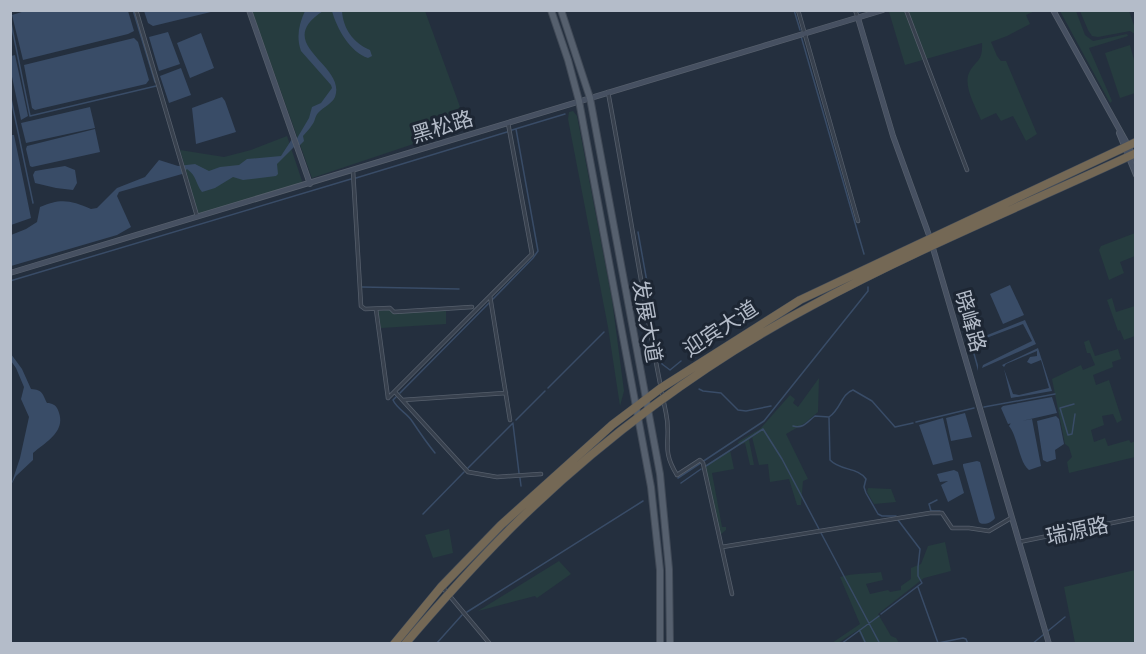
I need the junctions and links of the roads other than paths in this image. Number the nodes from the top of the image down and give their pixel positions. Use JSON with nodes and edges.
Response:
{"nodes":[{"id":1,"x":136,"y":10,"type":"edge"},
{"id":2,"x":249,"y":10,"type":"edge"},
{"id":3,"x":551,"y":10,"type":"edge"},
{"id":4,"x":561,"y":10,"type":"edge"},
{"id":5,"x":798,"y":10,"type":"edge"},
{"id":6,"x":855,"y":10,"type":"edge"},
{"id":7,"x":883,"y":10,"type":"edge"},
{"id":8,"x":906,"y":10,"type":"edge"},
{"id":9,"x":1053,"y":10,"type":"edge"},
{"id":10,"x":858,"y":18,"type":"junction"},
{"id":11,"x":805,"y":33,"type":"junction"},
{"id":12,"x":584,"y":76,"type":"junction"},
{"id":13,"x":574,"y":79,"type":"junction"},
{"id":14,"x":608,"y":92,"type":"junction"},
{"id":15,"x":590,"y":98,"type":"junction"},
{"id":16,"x":579,"y":101,"type":"junction"},
{"id":17,"x":593,"y":116,"type":"junction"},
{"id":18,"x":583,"y":118,"type":"junction"},
{"id":19,"x":508,"y":123,"type":"junction"},
{"id":20,"x":1130,"y":144,"type":"edge"},
{"id":21,"x":1133,"y":156,"type":"edge"},
{"id":22,"x":1096,"y":160,"type":"junction"},
{"id":23,"x":1101,"y":169,"type":"junction"},
{"id":24,"x":967,"y":170,"type":"dead end"},
{"id":25,"x":353,"y":171,"type":"junction"},
{"id":26,"x":1136,"y":175,"type":"edge"},
{"id":27,"x":310,"y":184,"type":"junction"},
{"id":28,"x":197,"y":217,"type":"junction"},
{"id":29,"x":858,"y":221,"type":"dead end"},
{"id":30,"x":930,"y":237,"type":"junction"},
{"id":31,"x":933,"y":247,"type":"junction"},
{"id":32,"x":10,"y":273,"type":"edge"},
{"id":33,"x":490,"y":296,"type":"junction"},
{"id":34,"x":472,"y":308,"type":"dead end"},
{"id":35,"x":376,"y":309,"type":"junction"},
{"id":36,"x":661,"y":388,"type":"junction"},
{"id":37,"x":395,"y":392,"type":"junction"},
{"id":38,"x":506,"y":393,"type":"junction"},
{"id":39,"x":645,"y":399,"type":"junction"},
{"id":40,"x":663,"y":399,"type":"junction"},
{"id":41,"x":403,"y":400,"type":"junction"},
{"id":42,"x":636,"y":406,"type":"junction"},
{"id":43,"x":648,"y":410,"type":"junction"},
{"id":44,"x":639,"y":417,"type":"junction"},
{"id":45,"x":510,"y":420,"type":"dead end"},
{"id":46,"x":541,"y":474,"type":"dead end"},
{"id":47,"x":1011,"y":518,"type":"junction"},
{"id":48,"x":1136,"y":518,"type":"edge"},
{"id":49,"x":1019,"y":542,"type":"junction"},
{"id":50,"x":722,"y":547,"type":"junction"},
{"id":51,"x":453,"y":574,"type":"junction"},
{"id":52,"x":461,"y":581,"type":"junction"},
{"id":53,"x":441,"y":587,"type":"junction"},
{"id":54,"x":448,"y":594,"type":"junction"},
{"id":55,"x":732,"y":594,"type":"dead end"},
{"id":56,"x":427,"y":604,"type":"junction"},
{"id":57,"x":434,"y":610,"type":"junction"},
{"id":58,"x":394,"y":644,"type":"edge"},
{"id":59,"x":405,"y":644,"type":"edge"},
{"id":60,"x":490,"y":644,"type":"edge"},
{"id":61,"x":660,"y":644,"type":"edge"},
{"id":62,"x":670,"y":644,"type":"edge"},
{"id":63,"x":1049,"y":644,"type":"edge"}],
"edges":[{"from":1,"to":28,"type":"street"},
{"from":2,"to":27,"type":"street"},
{"from":3,"to":13,"type":"main road","name":"发展大道"},
{"from":4,"to":12,"type":"main road","name":"发展大道"},
{"from":5,"to":11,"type":"street"},
{"from":6,"to":10,"type":"street","name":"晓峰路"},
{"from":7,"to":10,"type":"street","name":"黑松路"},
{"from":8,"to":24,"type":"street"},
{"from":9,"to":20,"type":"street"},
{"from":10,"to":11,"type":"street","name":"黑松路"},
{"from":10,"to":30,"type":"street","name":"晓峰路"},
{"from":11,"to":14,"type":"street","name":"黑松路"},
{"from":11,"to":29,"type":"street"},
{"from":12,"to":13,"type":"main road"},
{"from":12,"to":15,"type":"main road","name":"发展大道"},
{"from":13,"to":16,"type":"main road","name":"发展大道"},
{"from":14,"to":15,"type":"street","name":"黑松路"},
{"from":14,"to":36,"type":"street"},
{"from":15,"to":16,"type":"street","name":"黑松路"},
{"from":15,"to":17,"type":"main road","name":"发展大道"},
{"from":16,"to":18,"type":"main road","name":"发展大道"},
{"from":16,"to":19,"type":"street","name":"黑松路"},
{"from":17,"to":18,"type":"main road"},
{"from":17,"to":39,"type":"main road","name":"发展大道"},
{"from":18,"to":42,"type":"main road","name":"发展大道"},
{"from":19,"to":25,"type":"street","name":"黑松路"},
{"from":19,"to":33,"type":"street"},
{"from":20,"to":21,"type":"street"},
{"from":20,"to":22,"type":"highway","name":"迎宾大道"},
{"from":21,"to":23,"type":"highway","name":"迎宾大道"},
{"from":21,"to":26,"type":"street"},
{"from":22,"to":23,"type":"main road"},
{"from":22,"to":30,"type":"highway","name":"迎宾大道"},
{"from":23,"to":31,"type":"highway","name":"迎宾大道"},
{"from":25,"to":27,"type":"street","name":"黑松路"},
{"from":25,"to":35,"type":"street"},
{"from":27,"to":28,"type":"street","name":"黑松路"},
{"from":28,"to":32,"type":"street","name":"黑松路"},
{"from":30,"to":31,"type":"street","name":"晓峰路"},
{"from":30,"to":36,"type":"highway","name":"迎宾大道"},
{"from":31,"to":40,"type":"highway","name":"迎宾大道"},
{"from":31,"to":47,"type":"street","name":"晓峰路"},
{"from":33,"to":37,"type":"street"},
{"from":33,"to":38,"type":"street"},
{"from":34,"to":35,"type":"street"},
{"from":35,"to":37,"type":"street"},
{"from":36,"to":39,"type":"highway","name":"迎宾大道"},
{"from":36,"to":40,"type":"street"},
{"from":37,"to":41,"type":"street"},
{"from":38,"to":41,"type":"street"},
{"from":38,"to":45,"type":"street"},
{"from":39,"to":42,"type":"highway","name":"迎宾大道"},
{"from":39,"to":43,"type":"main road","name":"发展大道"},
{"from":40,"to":43,"type":"highway","name":"迎宾大道"},
{"from":40,"to":50,"type":"street"},
{"from":41,"to":46,"type":"street"},
{"from":42,"to":44,"type":"main road","name":"发展大道"},
{"from":42,"to":51,"type":"highway","name":"迎宾大道"},
{"from":43,"to":44,"type":"highway","name":"迎宾大道"},
{"from":43,"to":62,"type":"main road","name":"发展大道"},
{"from":44,"to":52,"type":"highway","name":"迎宾大道"},
{"from":44,"to":61,"type":"main road","name":"发展大道"},
{"from":47,"to":49,"type":"street","name":"晓峰路"},
{"from":47,"to":50,"type":"street"},
{"from":48,"to":49,"type":"street","name":"瑞源路"},
{"from":49,"to":63,"type":"street","name":"晓峰路"},
{"from":50,"to":55,"type":"street"},
{"from":51,"to":52,"type":"main road"},
{"from":51,"to":53,"type":"highway","name":"迎宾大道"},
{"from":52,"to":54,"type":"highway","name":"迎宾大道"},
{"from":53,"to":54,"type":"street"},
{"from":53,"to":56,"type":"highway","name":"迎宾大道"},
{"from":54,"to":57,"type":"highway","name":"迎宾大道"},
{"from":54,"to":60,"type":"street"},
{"from":56,"to":57,"type":"main road"},
{"from":56,"to":58,"type":"highway","name":"迎宾大道"},
{"from":57,"to":59,"type":"highway","name":"迎宾大道"}]}
